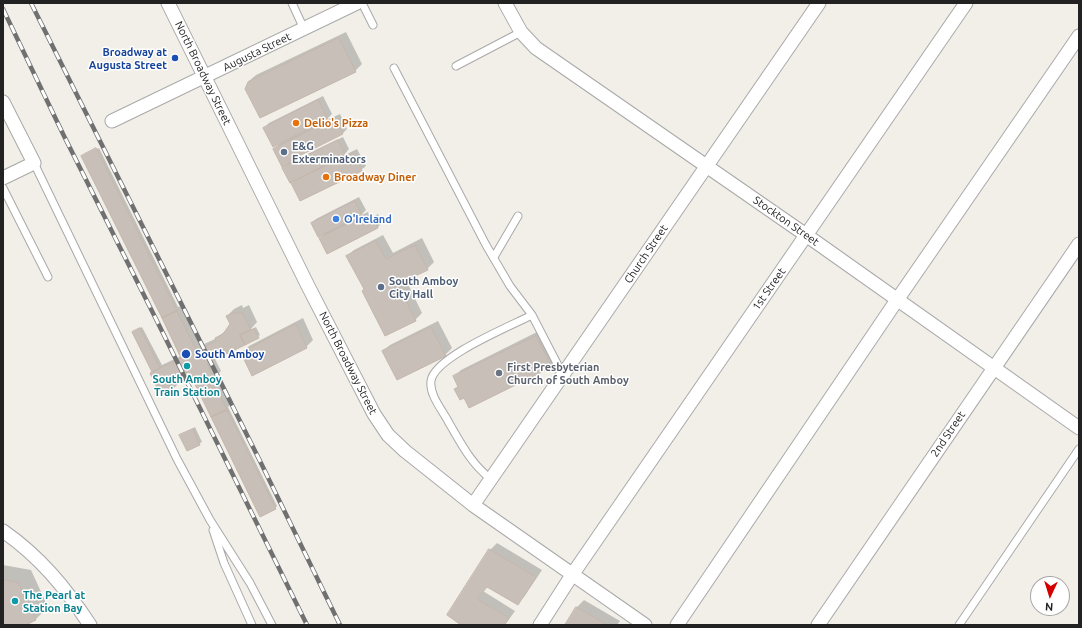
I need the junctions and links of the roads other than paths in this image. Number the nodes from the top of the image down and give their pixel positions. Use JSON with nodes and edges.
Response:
{"nodes":[{"id":1,"x":168,"y":3,"type":"edge"},
{"id":2,"x":292,"y":3,"type":"edge"},
{"id":3,"x":357,"y":3,"type":"edge"},
{"id":4,"x":362,"y":3,"type":"edge"},
{"id":5,"x":505,"y":3,"type":"edge"},
{"id":6,"x":819,"y":3,"type":"edge"},
{"id":7,"x":966,"y":3,"type":"edge"},
{"id":8,"x":373,"y":24,"type":"dead end"},
{"id":9,"x":304,"y":29,"type":"junction"},
{"id":10,"x":521,"y":32,"type":"junction"},
{"id":11,"x":1079,"y":36,"type":"edge"},
{"id":12,"x":456,"y":66,"type":"dead end"},
{"id":13,"x":394,"y":68,"type":"dead end"},
{"id":14,"x":205,"y":77,"type":"junction"},
{"id":15,"x":3,"y":102,"type":"edge"},
{"id":16,"x":112,"y":121,"type":"dead end"},
{"id":17,"x":34,"y":163,"type":"junction"},
{"id":18,"x":706,"y":166,"type":"junction"},
{"id":19,"x":3,"y":178,"type":"edge"},
{"id":20,"x":3,"y":188,"type":"edge"},
{"id":21,"x":518,"y":216,"type":"dead end"},
{"id":22,"x":806,"y":235,"type":"junction"},
{"id":23,"x":1079,"y":244,"type":"edge"},
{"id":24,"x":494,"y":257,"type":"junction"},
{"id":25,"x":48,"y":277,"type":"dead end"},
{"id":26,"x":897,"y":300,"type":"junction"},
{"id":27,"x":532,"y":315,"type":"junction"},
{"id":28,"x":994,"y":368,"type":"junction"},
{"id":29,"x":563,"y":375,"type":"junction"},
{"id":30,"x":1079,"y":428,"type":"edge"},
{"id":31,"x":1079,"y":449,"type":"edge"},
{"id":32,"x":491,"y":479,"type":"junction"},
{"id":33,"x":473,"y":505,"type":"junction"},
{"id":34,"x":210,"y":520,"type":"junction"},
{"id":35,"x":3,"y":531,"type":"edge"},
{"id":36,"x":572,"y":575,"type":"junction"},
{"id":37,"x":820,"y":624,"type":"edge"},
{"id":38,"x":90,"y":625,"type":"edge"},
{"id":39,"x":252,"y":625,"type":"edge"},
{"id":40,"x":272,"y":625,"type":"edge"},
{"id":41,"x":540,"y":625,"type":"edge"},
{"id":42,"x":645,"y":625,"type":"edge"},
{"id":43,"x":677,"y":625,"type":"edge"},
{"id":44,"x":959,"y":625,"type":"edge"}],
"edges":[{"from":1,"to":14,"type":"street","name":"North Broadway Street"},
{"from":2,"to":9,"type":"lane"},
{"from":3,"to":9,"type":"street","name":"Augusta Street"},
{"from":4,"to":8,"type":"lane"},
{"from":5,"to":10,"type":"street","name":"Stockton Street"},
{"from":6,"to":18,"type":"street","name":"Church Street"},
{"from":7,"to":22,"type":"street","name":"1st Street"},
{"from":9,"to":14,"type":"street","name":"Augusta Street"},
{"from":10,"to":12,"type":"lane"},
{"from":10,"to":18,"type":"street","name":"Stockton Street"},
{"from":11,"to":26,"type":"street"},
{"from":13,"to":24,"type":"lane"},
{"from":14,"to":16,"type":"street","name":"Augusta Street"},
{"from":14,"to":33,"type":"street","name":"North Broadway Street"},
{"from":15,"to":17,"type":"street"},
{"from":17,"to":19,"type":"street"},
{"from":17,"to":34,"type":"lane"},
{"from":18,"to":22,"type":"street","name":"Stockton Street"},
{"from":18,"to":29,"type":"street","name":"Church Street"},
{"from":20,"to":25,"type":"lane"},
{"from":21,"to":24,"type":"lane"},
{"from":22,"to":26,"type":"street","name":"Stockton Street"},
{"from":22,"to":36,"type":"street","name":"1st Street"},
{"from":23,"to":28,"type":"street","name":"2nd Street"},
{"from":24,"to":27,"type":"lane"},
{"from":26,"to":28,"type":"street","name":"Stockton Street"},
{"from":26,"to":43,"type":"street"},
{"from":27,"to":29,"type":"lane"},
{"from":27,"to":32,"type":"lane"},
{"from":28,"to":30,"type":"street","name":"Stockton Street"},
{"from":28,"to":37,"type":"street","name":"2nd Street"},
{"from":29,"to":32,"type":"street","name":"Church Street"},
{"from":31,"to":44,"type":"lane"},
{"from":32,"to":33,"type":"street","name":"Church Street"},
{"from":33,"to":36,"type":"street","name":"North Broadway Street"},
{"from":34,"to":39,"type":"lane"},
{"from":34,"to":40,"type":"lane"},
{"from":35,"to":38,"type":"street"},
{"from":36,"to":41,"type":"street","name":"1st Street"},
{"from":36,"to":42,"type":"street","name":"North Broadway Street"}]}
